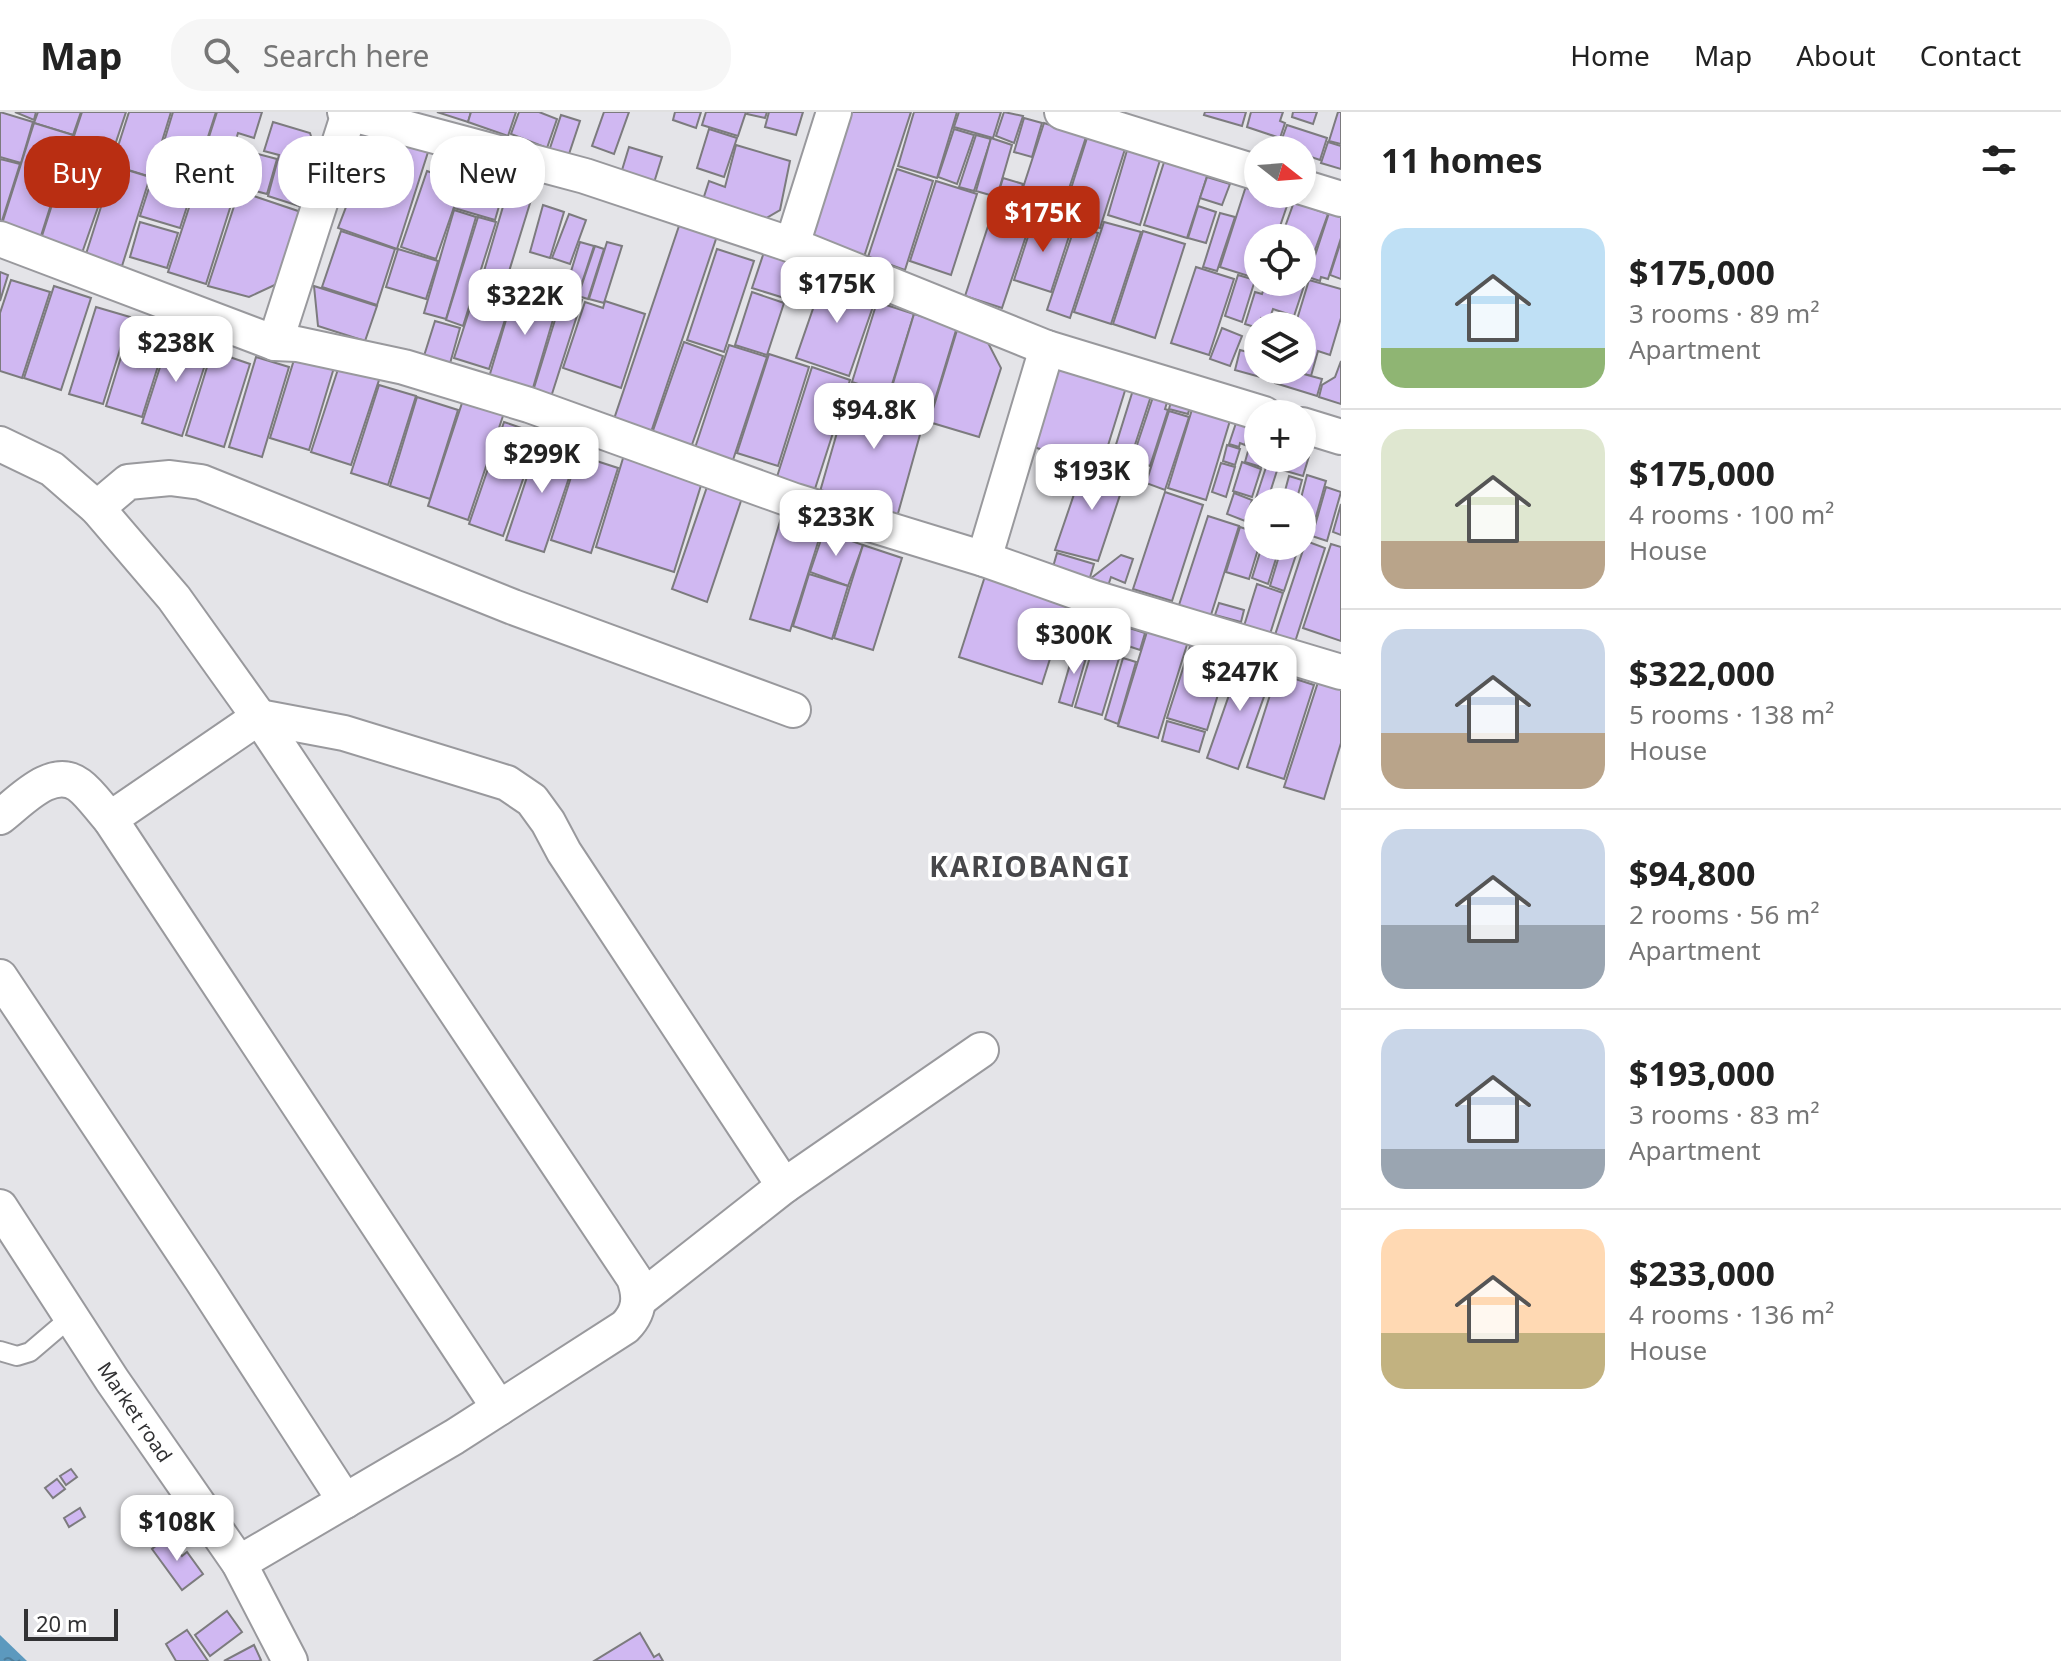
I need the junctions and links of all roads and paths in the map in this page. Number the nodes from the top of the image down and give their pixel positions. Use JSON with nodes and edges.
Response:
{"nodes":[{"id":1,"x":834,"y":112,"type":"edge"},
{"id":2,"x":1062,"y":112,"type":"edge"},
{"id":3,"x":347,"y":113,"type":"edge"},
{"id":4,"x":1244,"y":169,"type":"edge"},
{"id":5,"x":1316,"y":191,"type":"edge"},
{"id":6,"x":1341,"y":199,"type":"edge"},
{"id":7,"x":0,"y":239,"type":"edge"},
{"id":8,"x":792,"y":245,"type":"junction"},
{"id":9,"x":275,"y":343,"type":"junction"},
{"id":10,"x":1047,"y":348,"type":"junction"},
{"id":11,"x":1244,"y":408,"type":"edge"},
{"id":12,"x":1316,"y":429,"type":"edge"},
{"id":13,"x":1341,"y":437,"type":"edge"},
{"id":14,"x":0,"y":444,"type":"edge"},
{"id":15,"x":97,"y":508,"type":"junction"},
{"id":16,"x":984,"y":559,"type":"junction"},
{"id":17,"x":1341,"y":672,"type":"edge"},
{"id":18,"x":793,"y":710,"type":"dead end"},
{"id":19,"x":259,"y":717,"type":"junction"},
{"id":20,"x":0,"y":817,"type":"edge"},
{"id":21,"x":110,"y":819,"type":"junction"},
{"id":22,"x":0,"y":977,"type":"edge"},
{"id":23,"x":981,"y":1050,"type":"dead end"},
{"id":24,"x":784,"y":1186,"type":"junction"},
{"id":25,"x":0,"y":1207,"type":"edge"},
{"id":26,"x":639,"y":1300,"type":"junction"},
{"id":27,"x":71,"y":1317,"type":"junction"},
{"id":28,"x":0,"y":1351,"type":"edge"},
{"id":29,"x":499,"y":1408,"type":"junction"},
{"id":30,"x":345,"y":1501,"type":"junction"},
{"id":31,"x":239,"y":1563,"type":"junction"},
{"id":32,"x":290,"y":1661,"type":"edge"}],
"edges":[{"from":1,"to":8,"type":"street"},
{"from":2,"to":4,"type":"street"},
{"from":3,"to":8,"type":"street"},
{"from":3,"to":9,"type":"street"},
{"from":5,"to":6,"type":"street"},
{"from":7,"to":9,"type":"street"},
{"from":8,"to":10,"type":"street"},
{"from":9,"to":16,"type":"street"},
{"from":10,"to":11,"type":"street"},
{"from":10,"to":16,"type":"street"},
{"from":12,"to":13,"type":"street"},
{"from":14,"to":15,"type":"street"},
{"from":15,"to":18,"type":"street"},
{"from":15,"to":19,"type":"street"},
{"from":16,"to":17,"type":"street"},
{"from":19,"to":21,"type":"street"},
{"from":19,"to":24,"type":"street"},
{"from":19,"to":26,"type":"street"},
{"from":20,"to":21,"type":"street"},
{"from":21,"to":29,"type":"street"},
{"from":22,"to":30,"type":"street"},
{"from":23,"to":24,"type":"street"},
{"from":24,"to":26,"type":"street"},
{"from":25,"to":27,"type":"street","name":"Market road"},
{"from":26,"to":29,"type":"street"},
{"from":27,"to":28,"type":"lane"},
{"from":27,"to":31,"type":"street","name":"Market road"},
{"from":29,"to":30,"type":"street"},
{"from":30,"to":31,"type":"street"},
{"from":31,"to":32,"type":"street","name":"Market road"}]}
